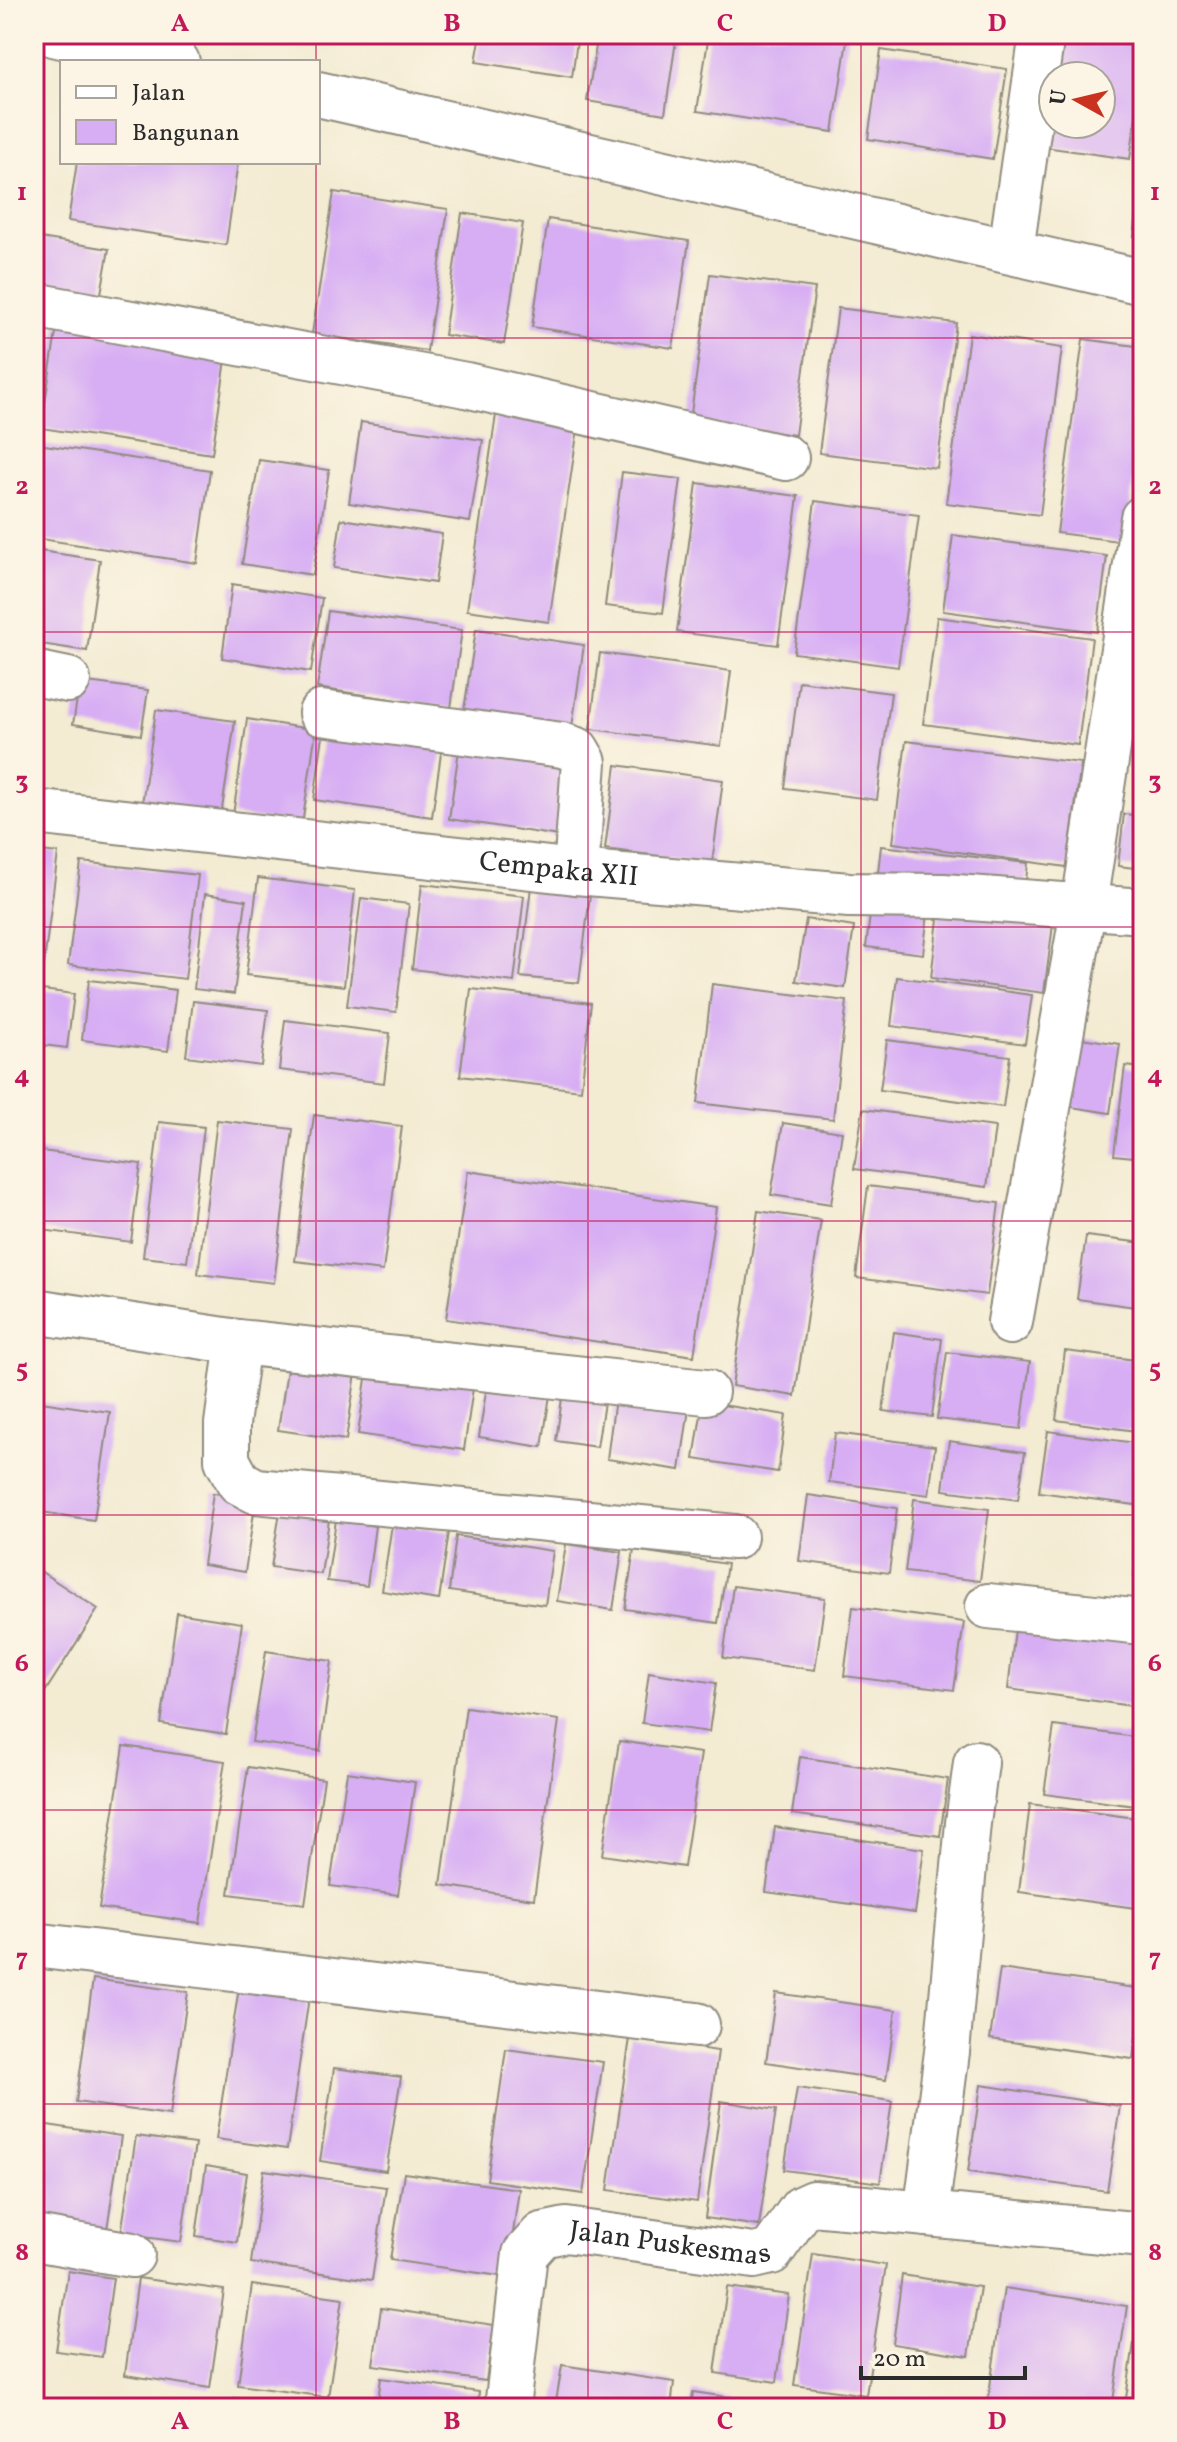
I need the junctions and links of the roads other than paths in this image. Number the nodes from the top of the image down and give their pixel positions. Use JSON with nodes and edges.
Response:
{"nodes":[{"id":1,"x":53,"y":34,"type":"edge"},
{"id":2,"x":1042,"y":34,"type":"edge"},
{"id":3,"x":168,"y":60,"type":"edge"},
{"id":4,"x":320,"y":94,"type":"edge"},
{"id":5,"x":1011,"y":250,"type":"junction"},
{"id":6,"x":1143,"y":282,"type":"edge"},
{"id":7,"x":34,"y":305,"type":"edge"},
{"id":8,"x":786,"y":458,"type":"dead end"},
{"id":9,"x":1143,"y":518,"type":"edge"},
{"id":10,"x":321,"y":713,"type":"dead end"},
{"id":11,"x":34,"y":812,"type":"edge"},
{"id":12,"x":576,"y":872,"type":"junction"},
{"id":13,"x":1084,"y":905,"type":"junction"},
{"id":14,"x":1143,"y":911,"type":"edge"},
{"id":15,"x":34,"y":1311,"type":"edge"},
{"id":16,"x":1010,"y":1322,"type":"dead end"},
{"id":17,"x":238,"y":1342,"type":"junction"},
{"id":18,"x":706,"y":1392,"type":"dead end"},
{"id":19,"x":735,"y":1537,"type":"dead end"},
{"id":20,"x":988,"y":1606,"type":"dead end"},
{"id":21,"x":1143,"y":1622,"type":"edge"},
{"id":22,"x":976,"y":1763,"type":"dead end"},
{"id":23,"x":34,"y":1945,"type":"edge"},
{"id":24,"x":697,"y":2025,"type":"dead end"},
{"id":25,"x":926,"y":2214,"type":"junction"},
{"id":26,"x":1143,"y":2235,"type":"edge"},
{"id":27,"x":34,"y":2238,"type":"edge"},
{"id":28,"x":132,"y":2255,"type":"dead end"},
{"id":29,"x":507,"y":2408,"type":"edge"}],
"edges":[{"from":1,"to":3,"type":"street"},
{"from":2,"to":5,"type":"street"},
{"from":4,"to":5,"type":"street"},
{"from":5,"to":6,"type":"street"},
{"from":7,"to":8,"type":"street"},
{"from":9,"to":13,"type":"street"},
{"from":10,"to":12,"type":"street"},
{"from":11,"to":12,"type":"street","name":"Cempaka XII"},
{"from":12,"to":13,"type":"street","name":"Cempaka XII"},
{"from":13,"to":14,"type":"street","name":"Cempaka XII"},
{"from":13,"to":16,"type":"street"},
{"from":15,"to":17,"type":"street"},
{"from":17,"to":18,"type":"street"},
{"from":17,"to":19,"type":"street"},
{"from":20,"to":21,"type":"street"},
{"from":22,"to":25,"type":"street"},
{"from":23,"to":24,"type":"street"},
{"from":25,"to":26,"type":"street","name":"Jalan Puskesmas"},
{"from":25,"to":29,"type":"street","name":"Jalan Puskesmas"},
{"from":27,"to":28,"type":"street"}]}
